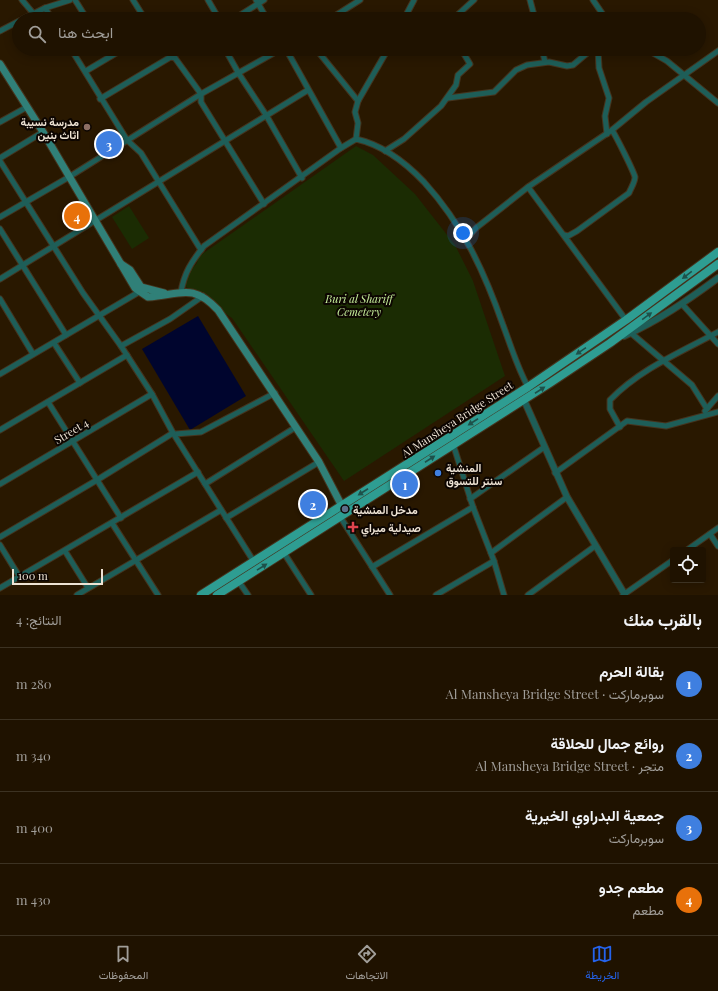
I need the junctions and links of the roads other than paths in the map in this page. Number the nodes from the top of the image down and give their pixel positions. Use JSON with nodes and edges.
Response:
{"nodes":[{"id":1,"x":22,"y":0,"type":"edge"},
{"id":2,"x":70,"y":0,"type":"edge"},
{"id":3,"x":75,"y":0,"type":"edge"},
{"id":4,"x":133,"y":0,"type":"edge"},
{"id":5,"x":208,"y":0,"type":"edge"},
{"id":6,"x":264,"y":0,"type":"edge"},
{"id":7,"x":360,"y":0,"type":"edge"},
{"id":8,"x":474,"y":0,"type":"edge"},
{"id":9,"x":530,"y":0,"type":"edge"},
{"id":10,"x":593,"y":0,"type":"edge"},
{"id":11,"x":62,"y":1,"type":"edge"},
{"id":12,"x":412,"y":1,"type":"edge"},
{"id":13,"x":257,"y":2,"type":"edge"},
{"id":14,"x":45,"y":8,"type":"junction"},
{"id":15,"x":32,"y":12,"type":"edge"},
{"id":16,"x":35,"y":12,"type":"edge"},
{"id":17,"x":48,"y":12,"type":"edge"},
{"id":18,"x":83,"y":12,"type":"edge"},
{"id":19,"x":141,"y":12,"type":"edge"},
{"id":20,"x":214,"y":12,"type":"edge"},
{"id":21,"x":243,"y":12,"type":"edge"},
{"id":22,"x":263,"y":12,"type":"edge"},
{"id":23,"x":341,"y":12,"type":"edge"},
{"id":24,"x":407,"y":12,"type":"edge"},
{"id":25,"x":461,"y":12,"type":"edge"},
{"id":26,"x":533,"y":12,"type":"edge"},
{"id":27,"x":601,"y":12,"type":"edge"},
{"id":28,"x":12,"y":25,"type":"edge"},
{"id":29,"x":0,"y":31,"type":"edge"},
{"id":30,"x":718,"y":51,"type":"edge"},
{"id":31,"x":76,"y":56,"type":"edge"},
{"id":32,"x":111,"y":56,"type":"edge"},
{"id":33,"x":229,"y":56,"type":"edge"},
{"id":34,"x":270,"y":56,"type":"edge"},
{"id":35,"x":290,"y":56,"type":"edge"},
{"id":36,"x":322,"y":56,"type":"edge"},
{"id":37,"x":384,"y":56,"type":"edge"},
{"id":38,"x":465,"y":56,"type":"edge"},
{"id":39,"x":544,"y":56,"type":"edge"},
{"id":40,"x":583,"y":56,"type":"edge"},
{"id":41,"x":598,"y":56,"type":"edge"},
{"id":42,"x":658,"y":56,"type":"edge"},
{"id":43,"x":170,"y":57,"type":"joint"},
{"id":44,"x":545,"y":62,"type":"junction"},
{"id":45,"x":0,"y":64,"type":"edge"},
{"id":46,"x":86,"y":71,"type":"junction"},
{"id":47,"x":239,"y":74,"type":"junction"},
{"id":48,"x":684,"y":75,"type":"junction"},
{"id":49,"x":308,"y":90,"type":"junction"},
{"id":50,"x":201,"y":94,"type":"junction"},
{"id":51,"x":448,"y":98,"type":"junction"},
{"id":52,"x":100,"y":99,"type":"junction"},
{"id":53,"x":358,"y":101,"type":"junction"},
{"id":54,"x":718,"y":103,"type":"edge"},
{"id":55,"x":26,"y":107,"type":"junction"},
{"id":56,"x":266,"y":115,"type":"junction"},
{"id":57,"x":0,"y":122,"type":"edge"},
{"id":58,"x":612,"y":130,"type":"junction"},
{"id":59,"x":42,"y":132,"type":"junction"},
{"id":60,"x":607,"y":134,"type":"junction"},
{"id":61,"x":356,"y":139,"type":"junction"},
{"id":62,"x":127,"y":140,"type":"junction"},
{"id":63,"x":224,"y":141,"type":"junction"},
{"id":64,"x":340,"y":148,"type":"junction"},
{"id":65,"x":385,"y":151,"type":"junction"},
{"id":66,"x":0,"y":159,"type":"edge"},
{"id":67,"x":70,"y":177,"type":"junction"},
{"id":68,"x":302,"y":178,"type":"junction"},
{"id":69,"x":158,"y":181,"type":"junction"},
{"id":70,"x":528,"y":187,"type":"junction"},
{"id":71,"x":27,"y":202,"type":"junction"},
{"id":72,"x":264,"y":204,"type":"junction"},
{"id":73,"x":0,"y":217,"type":"edge"},
{"id":74,"x":95,"y":221,"type":"junction"},
{"id":75,"x":0,"y":229,"type":"edge"},
{"id":76,"x":565,"y":235,"type":"junction"},
{"id":77,"x":466,"y":239,"type":"junction"},
{"id":78,"x":53,"y":246,"type":"junction"},
{"id":79,"x":201,"y":250,"type":"junction"},
{"id":80,"x":718,"y":252,"type":"edge"},
{"id":81,"x":121,"y":264,"type":"junction"},
{"id":82,"x":718,"y":264,"type":"edge"},
{"id":83,"x":22,"y":265,"type":"junction"},
{"id":84,"x":718,"y":278,"type":"edge"},
{"id":85,"x":0,"y":279,"type":"edge"},
{"id":86,"x":139,"y":292,"type":"junction"},
{"id":87,"x":181,"y":292,"type":"junction"},
{"id":88,"x":166,"y":293,"type":"junction"},
{"id":89,"x":202,"y":296,"type":"junction"},
{"id":90,"x":0,"y":299,"type":"edge"},
{"id":91,"x":682,"y":304,"type":"junction"},
{"id":92,"x":99,"y":316,"type":"junction"},
{"id":93,"x":626,"y":320,"type":"junction"},
{"id":94,"x":718,"y":332,"type":"edge"},
{"id":95,"x":631,"y":333,"type":"junction"},
{"id":96,"x":712,"y":335,"type":"junction"},
{"id":97,"x":66,"y":336,"type":"junction"},
{"id":98,"x":54,"y":343,"type":"junction"},
{"id":99,"x":610,"y":343,"type":"junction"},
{"id":100,"x":718,"y":344,"type":"edge"},
{"id":101,"x":121,"y":346,"type":"junction"},
{"id":102,"x":33,"y":354,"type":"junction"},
{"id":103,"x":127,"y":355,"type":"junction"},
{"id":104,"x":663,"y":360,"type":"junction"},
{"id":105,"x":0,"y":374,"type":"edge"},
{"id":106,"x":80,"y":383,"type":"junction"},
{"id":107,"x":528,"y":387,"type":"junction"},
{"id":108,"x":275,"y":393,"type":"junction"},
{"id":109,"x":152,"y":394,"type":"junction"},
{"id":110,"x":718,"y":396,"type":"edge"},
{"id":111,"x":524,"y":400,"type":"junction"},
{"id":112,"x":48,"y":402,"type":"junction"},
{"id":113,"x":707,"y":409,"type":"junction"},
{"id":114,"x":718,"y":412,"type":"edge"},
{"id":115,"x":701,"y":417,"type":"junction"},
{"id":116,"x":296,"y":427,"type":"junction"},
{"id":117,"x":620,"y":427,"type":"junction"},
{"id":118,"x":0,"y":430,"type":"edge"},
{"id":119,"x":174,"y":433,"type":"junction"},
{"id":120,"x":73,"y":441,"type":"junction"},
{"id":121,"x":453,"y":444,"type":"junction"},
{"id":122,"x":543,"y":448,"type":"junction"},
{"id":123,"x":319,"y":462,"type":"junction"},
{"id":124,"x":198,"y":472,"type":"junction"},
{"id":125,"x":555,"y":473,"type":"junction"},
{"id":126,"x":97,"y":480,"type":"junction"},
{"id":127,"x":0,"y":484,"type":"edge"},
{"id":128,"x":205,"y":484,"type":"junction"},
{"id":129,"x":567,"y":497,"type":"junction"},
{"id":130,"x":470,"y":499,"type":"junction"},
{"id":131,"x":473,"y":506,"type":"junction"},
{"id":132,"x":339,"y":507,"type":"junction"},
{"id":133,"x":221,"y":510,"type":"junction"},
{"id":134,"x":343,"y":515,"type":"junction"},
{"id":135,"x":121,"y":518,"type":"junction"},
{"id":136,"x":226,"y":518,"type":"junction"},
{"id":137,"x":112,"y":523,"type":"junction"},
{"id":138,"x":718,"y":528,"type":"edge"},
{"id":139,"x":710,"y":534,"type":"junction"},
{"id":140,"x":0,"y":537,"type":"edge"},
{"id":141,"x":0,"y":545,"type":"edge"},
{"id":142,"x":595,"y":546,"type":"junction"},
{"id":143,"x":718,"y":546,"type":"edge"},
{"id":144,"x":691,"y":547,"type":"edge"},
{"id":145,"x":65,"y":551,"type":"junction"},
{"id":146,"x":284,"y":553,"type":"junction"},
{"id":147,"x":491,"y":553,"type":"junction"},
{"id":148,"x":137,"y":561,"type":"junction"},
{"id":149,"x":494,"y":561,"type":"junction"},
{"id":150,"x":254,"y":562,"type":"junction"},
{"id":151,"x":670,"y":562,"type":"edge"},
{"id":152,"x":372,"y":567,"type":"junction"},
{"id":153,"x":19,"y":576,"type":"junction"},
{"id":154,"x":239,"y":582,"type":"junction"},
{"id":155,"x":0,"y":588,"type":"edge"},
{"id":156,"x":88,"y":588,"type":"junction"},
{"id":157,"x":310,"y":593,"type":"edge"},
{"id":158,"x":77,"y":595,"type":"edge"},
{"id":159,"x":158,"y":595,"type":"edge"},
{"id":160,"x":202,"y":595,"type":"edge"},
{"id":161,"x":217,"y":595,"type":"edge"},
{"id":162,"x":248,"y":595,"type":"edge"},
{"id":163,"x":303,"y":595,"type":"edge"},
{"id":164,"x":390,"y":595,"type":"edge"},
{"id":165,"x":436,"y":595,"type":"edge"},
{"id":166,"x":504,"y":595,"type":"edge"},
{"id":167,"x":528,"y":595,"type":"edge"},
{"id":168,"x":624,"y":595,"type":"edge"}],
"edges":[{"from":1,"to":15,"type":"street"},
{"from":2,"to":11,"type":"street"},
{"from":3,"to":18,"type":"street"},
{"from":4,"to":19,"type":"street"},
{"from":5,"to":20,"type":"street"},
{"from":6,"to":13,"type":"street"},
{"from":7,"to":23,"type":"street"},
{"from":8,"to":25,"type":"street"},
{"from":9,"to":26,"type":"street"},
{"from":10,"to":27,"type":"street"},
{"from":11,"to":14,"type":"street"},
{"from":12,"to":24,"type":"street"},
{"from":13,"to":21,"type":"street"},
{"from":13,"to":22,"type":"street"},
{"from":14,"to":16,"type":"street"},
{"from":14,"to":17,"type":"street"},
{"from":28,"to":29,"type":"street"},
{"from":30,"to":48,"type":"street"},
{"from":31,"to":46,"type":"street"},
{"from":32,"to":46,"type":"street"},
{"from":33,"to":47,"type":"street"},
{"from":34,"to":47,"type":"street"},
{"from":35,"to":49,"type":"street"},
{"from":36,"to":53,"type":"street"},
{"from":37,"to":53,"type":"street"},
{"from":38,"to":51,"type":"street"},
{"from":39,"to":44,"type":"street"},
{"from":40,"to":44,"type":"street"},
{"from":41,"to":60,"type":"street"},
{"from":42,"to":48,"type":"street"},
{"from":43,"to":50,"type":"street"},
{"from":43,"to":52,"type":"street"},
{"from":44,"to":51,"type":"street"},
{"from":45,"to":55,"type":"main road"},
{"from":46,"to":52,"type":"street"},
{"from":47,"to":50,"type":"street"},
{"from":47,"to":56,"type":"street"},
{"from":48,"to":54,"type":"street"},
{"from":48,"to":58,"type":"street"},
{"from":49,"to":56,"type":"street"},
{"from":49,"to":64,"type":"street"},
{"from":50,"to":62,"type":"street"},
{"from":50,"to":63,"type":"street"},
{"from":51,"to":65,"type":"street"},
{"from":52,"to":62,"type":"street"},
{"from":53,"to":61,"type":"street"},
{"from":55,"to":57,"type":"street"},
{"from":55,"to":59,"type":"main road"},
{"from":56,"to":63,"type":"street"},
{"from":56,"to":68,"type":"street"},
{"from":58,"to":60,"type":"street"},
{"from":58,"to":76,"type":"street"},
{"from":59,"to":66,"type":"street"},
{"from":59,"to":67,"type":"main road"},
{"from":60,"to":70,"type":"street"},
{"from":61,"to":64,"type":"street"},
{"from":61,"to":65,"type":"street"},
{"from":62,"to":67,"type":"street"},
{"from":62,"to":69,"type":"street"},
{"from":63,"to":69,"type":"street"},
{"from":63,"to":72,"type":"street"},
{"from":64,"to":68,"type":"street"},
{"from":65,"to":77,"type":"street"},
{"from":66,"to":71,"type":"street"},
{"from":67,"to":71,"type":"street"},
{"from":67,"to":74,"type":"main road"},
{"from":68,"to":72,"type":"street"},
{"from":69,"to":74,"type":"street"},
{"from":69,"to":79,"type":"street"},
{"from":70,"to":76,"type":"street"},
{"from":70,"to":77,"type":"street"},
{"from":71,"to":73,"type":"street"},
{"from":71,"to":78,"type":"street"},
{"from":72,"to":79,"type":"street"},
{"from":74,"to":78,"type":"street"},
{"from":74,"to":81,"type":"main road"},
{"from":75,"to":83,"type":"street"},
{"from":76,"to":93,"type":"street"},
{"from":77,"to":107,"type":"street"},
{"from":78,"to":83,"type":"street"},
{"from":78,"to":92,"type":"street"},
{"from":79,"to":87,"type":"street"},
{"from":80,"to":93,"type":"main road","name":"Al Mansheya Bridge Street","one_way":true},
{"from":81,"to":86,"type":"main road"},
{"from":81,"to":88,"type":"main road"},
{"from":99,"to":82,"type":"main road","name":"Al Mansheya Bridge Street","one_way":true},
{"from":83,"to":85,"type":"street"},
{"from":83,"to":97,"type":"street"},
{"from":84,"to":91,"type":"street"},
{"from":86,"to":88,"type":"main road"},
{"from":86,"to":92,"type":"street"},
{"from":87,"to":88,"type":"main road"},
{"from":87,"to":89,"type":"main road"},
{"from":89,"to":101,"type":"street"},
{"from":89,"to":108,"type":"main road"},
{"from":90,"to":102,"type":"street"},
{"from":91,"to":95,"type":"street"},
{"from":91,"to":96,"type":"street"},
{"from":92,"to":97,"type":"street"},
{"from":92,"to":101,"type":"street"},
{"from":93,"to":107,"type":"main road","name":"Al Mansheya Bridge Street","one_way":true},
{"from":94,"to":96,"type":"street"},
{"from":95,"to":99,"type":"street"},
{"from":95,"to":104,"type":"street"},
{"from":96,"to":100,"type":"street"},
{"from":96,"to":104,"type":"street"},
{"from":97,"to":98,"type":"street"},
{"from":98,"to":102,"type":"street"},
{"from":98,"to":106,"type":"street"},
{"from":111,"to":99,"type":"main road","name":"Al Mansheya Bridge Street","one_way":true},
{"from":101,"to":103,"type":"street"},
{"from":102,"to":105,"type":"street"},
{"from":103,"to":106,"type":"street"},
{"from":103,"to":109,"type":"street"},
{"from":104,"to":113,"type":"street"},
{"from":104,"to":117,"type":"street"},
{"from":106,"to":112,"type":"street"},
{"from":107,"to":132,"type":"main road","name":"Al Mansheya Bridge Street","one_way":true},
{"from":108,"to":116,"type":"main road"},
{"from":108,"to":119,"type":"street"},
{"from":109,"to":119,"type":"street"},
{"from":109,"to":120,"type":"street","name":"Street 4"},
{"from":110,"to":113,"type":"street"},
{"from":111,"to":121,"type":"main road","name":"Al Mansheya Bridge Street"},
{"from":111,"to":122,"type":"street"},
{"from":112,"to":118,"type":"street"},
{"from":112,"to":120,"type":"street"},
{"from":113,"to":115,"type":"street"},
{"from":114,"to":115,"type":"street"},
{"from":115,"to":117,"type":"street"},
{"from":116,"to":123,"type":"main road"},
{"from":116,"to":128,"type":"street"},
{"from":117,"to":125,"type":"street"},
{"from":119,"to":124,"type":"street"},
{"from":119,"to":126,"type":"street"},
{"from":120,"to":126,"type":"street"},
{"from":120,"to":127,"type":"street","name":"Street 4"},
{"from":121,"to":130,"type":"street"},
{"from":134,"to":121,"type":"main road","name":"Al Mansheya Bridge Street","one_way":true},
{"from":122,"to":125,"type":"street"},
{"from":122,"to":130,"type":"street"},
{"from":123,"to":132,"type":"main road"},
{"from":123,"to":136,"type":"street"},
{"from":124,"to":128,"type":"street"},
{"from":124,"to":135,"type":"street"},
{"from":125,"to":129,"type":"street"},
{"from":126,"to":135,"type":"street"},
{"from":126,"to":140,"type":"street"},
{"from":128,"to":133,"type":"street"},
{"from":129,"to":142,"type":"street"},
{"from":129,"to":147,"type":"street"},
{"from":130,"to":131,"type":"street"},
{"from":131,"to":147,"type":"street"},
{"from":131,"to":152,"type":"street"},
{"from":132,"to":134,"type":"main road"},
{"from":132,"to":150,"type":"main road","name":"Al Mansheya Bridge Street"},
{"from":133,"to":136,"type":"street"},
{"from":133,"to":148,"type":"street"},
{"from":134,"to":146,"type":"main road","name":"Al Mansheya Bridge Street"},
{"from":134,"to":152,"type":"street"},
{"from":135,"to":137,"type":"street"},
{"from":136,"to":150,"type":"street"},
{"from":137,"to":145,"type":"street"},
{"from":137,"to":148,"type":"street"},
{"from":138,"to":139,"type":"street"},
{"from":139,"to":143,"type":"street"},
{"from":139,"to":144,"type":"street"},
{"from":141,"to":153,"type":"street"},
{"from":142,"to":167,"type":"street"},
{"from":142,"to":168,"type":"street"},
{"from":145,"to":153,"type":"street"},
{"from":145,"to":156,"type":"street"},
{"from":154,"to":146,"type":"main road","name":"Al Mansheya Bridge Street","one_way":true},
{"from":146,"to":157,"type":"street"},
{"from":147,"to":149,"type":"street"},
{"from":148,"to":156,"type":"street"},
{"from":148,"to":159,"type":"street"},
{"from":149,"to":165,"type":"street"},
{"from":149,"to":166,"type":"street"},
{"from":150,"to":160,"type":"main road","name":"Al Mansheya Bridge Street"},
{"from":151,"to":168,"type":"street"},
{"from":152,"to":164,"type":"street"},
{"from":153,"to":155,"type":"street"},
{"from":154,"to":161,"type":"main road","name":"Al Mansheya Bridge Street"},
{"from":154,"to":162,"type":"street"},
{"from":156,"to":158,"type":"street"},
{"from":157,"to":163,"type":"street"}]}
